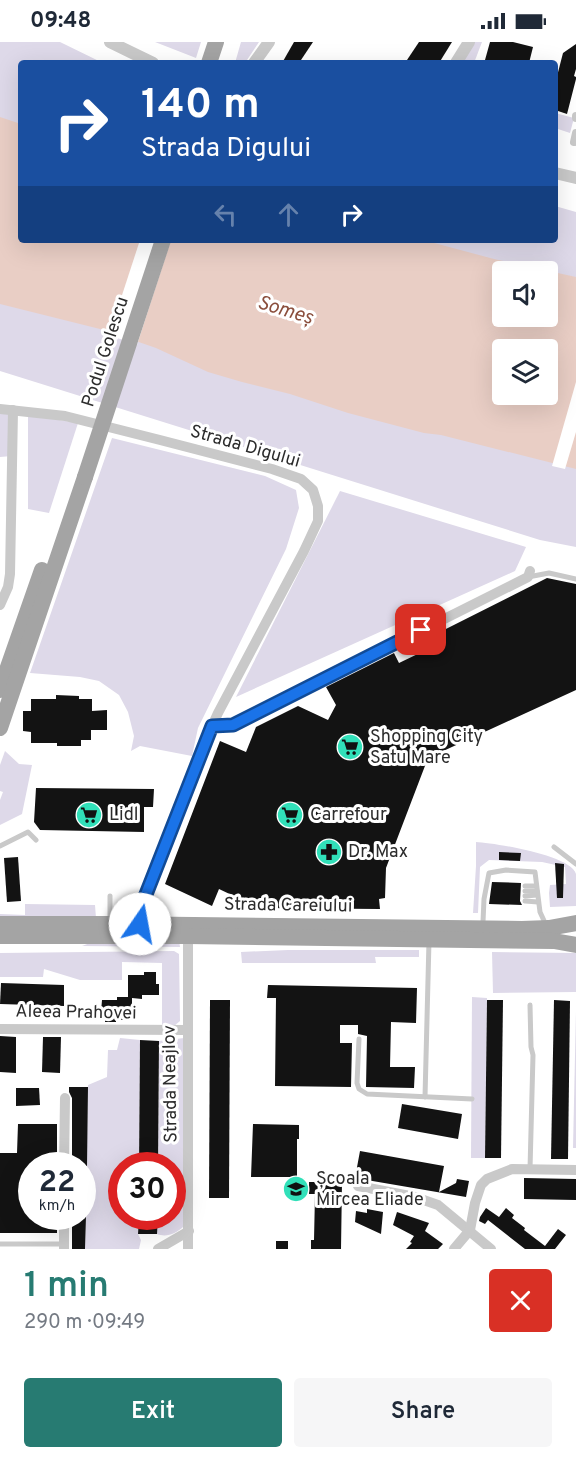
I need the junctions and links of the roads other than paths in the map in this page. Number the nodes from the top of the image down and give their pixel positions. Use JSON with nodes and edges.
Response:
{"nodes":[{"id":1,"x":110,"y":42,"type":"edge"},
{"id":2,"x":216,"y":42,"type":"edge"},
{"id":3,"x":227,"y":42,"type":"edge"},
{"id":4,"x":269,"y":42,"type":"edge"},
{"id":5,"x":469,"y":42,"type":"edge"},
{"id":6,"x":147,"y":60,"type":"edge"},
{"id":7,"x":210,"y":60,"type":"edge"},
{"id":8,"x":222,"y":60,"type":"edge"},
{"id":9,"x":256,"y":60,"type":"edge"},
{"id":10,"x":458,"y":60,"type":"edge"},
{"id":11,"x":558,"y":174,"type":"edge"},
{"id":12,"x":576,"y":178,"type":"edge"},
{"id":13,"x":150,"y":243,"type":"edge"},
{"id":14,"x":162,"y":243,"type":"edge"},
{"id":15,"x":0,"y":409,"type":"edge"},
{"id":16,"x":13,"y":410,"type":"junction"},
{"id":17,"x":80,"y":475,"type":"junction"},
{"id":18,"x":529,"y":574,"type":"joint"},
{"id":19,"x":576,"y":579,"type":"edge"},
{"id":20,"x":4,"y":587,"type":"edge"},
{"id":21,"x":0,"y":605,"type":"edge"},
{"id":22,"x":0,"y":690,"type":"edge"},
{"id":23,"x":212,"y":726,"type":"junction"},
{"id":24,"x":0,"y":728,"type":"edge"},
{"id":25,"x":36,"y":840,"type":"dead end"},
{"id":26,"x":0,"y":846,"type":"edge"},
{"id":27,"x":554,"y":847,"type":"dead end"},
{"id":28,"x":576,"y":864,"type":"edge"},
{"id":29,"x":537,"y":893,"type":"junction"},
{"id":30,"x":110,"y":896,"type":"dead end"},
{"id":31,"x":576,"y":923,"type":"edge"},
{"id":32,"x":0,"y":924,"type":"edge"},
{"id":33,"x":110,"y":924,"type":"junction"},
{"id":34,"x":140,"y":924,"type":"junction"},
{"id":35,"x":479,"y":928,"type":"junction"},
{"id":36,"x":549,"y":928,"type":"junction"},
{"id":37,"x":0,"y":936,"type":"edge"},
{"id":38,"x":188,"y":936,"type":"junction"},
{"id":39,"x":429,"y":940,"type":"junction"},
{"id":40,"x":576,"y":945,"type":"edge"},
{"id":41,"x":530,"y":1005,"type":"dead end"},
{"id":42,"x":0,"y":1029,"type":"edge"},
{"id":43,"x":187,"y":1030,"type":"junction"},
{"id":44,"x":358,"y":1039,"type":"dead end"},
{"id":45,"x":425,"y":1097,"type":"junction"},
{"id":46,"x":65,"y":1098,"type":"dead end"},
{"id":47,"x":472,"y":1099,"type":"dead end"},
{"id":48,"x":64,"y":1152,"type":"edge"},
{"id":49,"x":530,"y":1169,"type":"junction"},
{"id":50,"x":576,"y":1170,"type":"edge"},
{"id":51,"x":358,"y":1186,"type":"dead end"},
{"id":52,"x":64,"y":1230,"type":"edge"},
{"id":53,"x":470,"y":1230,"type":"junction"},
{"id":54,"x":189,"y":1231,"type":"junction"},
{"id":55,"x":0,"y":1244,"type":"edge"},
{"id":56,"x":64,"y":1246,"type":"edge"},
{"id":57,"x":158,"y":1249,"type":"edge"},
{"id":58,"x":188,"y":1249,"type":"edge"},
{"id":59,"x":454,"y":1249,"type":"edge"},
{"id":60,"x":491,"y":1249,"type":"edge"}],
"edges":[{"from":1,"to":6,"type":"street"},
{"from":2,"to":7,"type":"main road"},
{"from":3,"to":8,"type":"main road"},
{"from":4,"to":9,"type":"street"},
{"from":5,"to":10,"type":"street"},
{"from":11,"to":12,"type":"street"},
{"from":13,"to":17,"type":"main road","name":"Podul Golescu"},
{"from":14,"to":17,"type":"main road","name":"Podul Golescu","bridge":true},
{"from":15,"to":16,"type":"street","name":"Strada Digului"},
{"from":16,"to":20,"type":"street"},
{"from":16,"to":23,"type":"street","name":"Strada Digului"},
{"from":17,"to":22,"type":"main road"},
{"from":17,"to":24,"type":"main road"},
{"from":18,"to":19,"type":"lane"},
{"from":18,"to":23,"type":"street"},
{"from":20,"to":21,"type":"street"},
{"from":23,"to":34,"type":"street","name":"Strada Digului"},
{"from":25,"to":26,"type":"lane"},
{"from":27,"to":28,"type":"lane"},
{"from":29,"to":29,"type":"lane"},
{"from":29,"to":35,"type":"lane"},
{"from":29,"to":36,"type":"lane"},
{"from":30,"to":33,"type":"lane"},
{"from":31,"to":36,"type":"main road","name":"Strada Careiului"},
{"from":32,"to":33,"type":"main road","name":"Strada Careiului"},
{"from":33,"to":34,"type":"main road","name":"Strada Careiului"},
{"from":34,"to":35,"type":"main road","name":"Strada Careiului"},
{"from":35,"to":36,"type":"main road","name":"Strada Careiului"},
{"from":37,"to":38,"type":"main road","name":"Strada Careiului"},
{"from":38,"to":39,"type":"main road","name":"Strada Careiului"},
{"from":38,"to":43,"type":"street","name":"Strada Neajlov"},
{"from":39,"to":40,"type":"main road","name":"Strada Careiului"},
{"from":39,"to":45,"type":"lane"},
{"from":41,"to":49,"type":"lane"},
{"from":42,"to":43,"type":"street","name":"Aleea Prahovei"},
{"from":43,"to":54,"type":"street","name":"Strada Neajlov"},
{"from":44,"to":45,"type":"lane"},
{"from":45,"to":47,"type":"lane"},
{"from":46,"to":48,"type":"street"},
{"from":49,"to":50,"type":"street"},
{"from":49,"to":53,"type":"street"},
{"from":51,"to":53,"type":"street"},
{"from":52,"to":56,"type":"street"},
{"from":53,"to":59,"type":"street"},
{"from":53,"to":60,"type":"street"},
{"from":54,"to":57,"type":"street"},
{"from":54,"to":58,"type":"street","name":"Strada Neajlov"},
{"from":55,"to":56,"type":"lane"}]}
